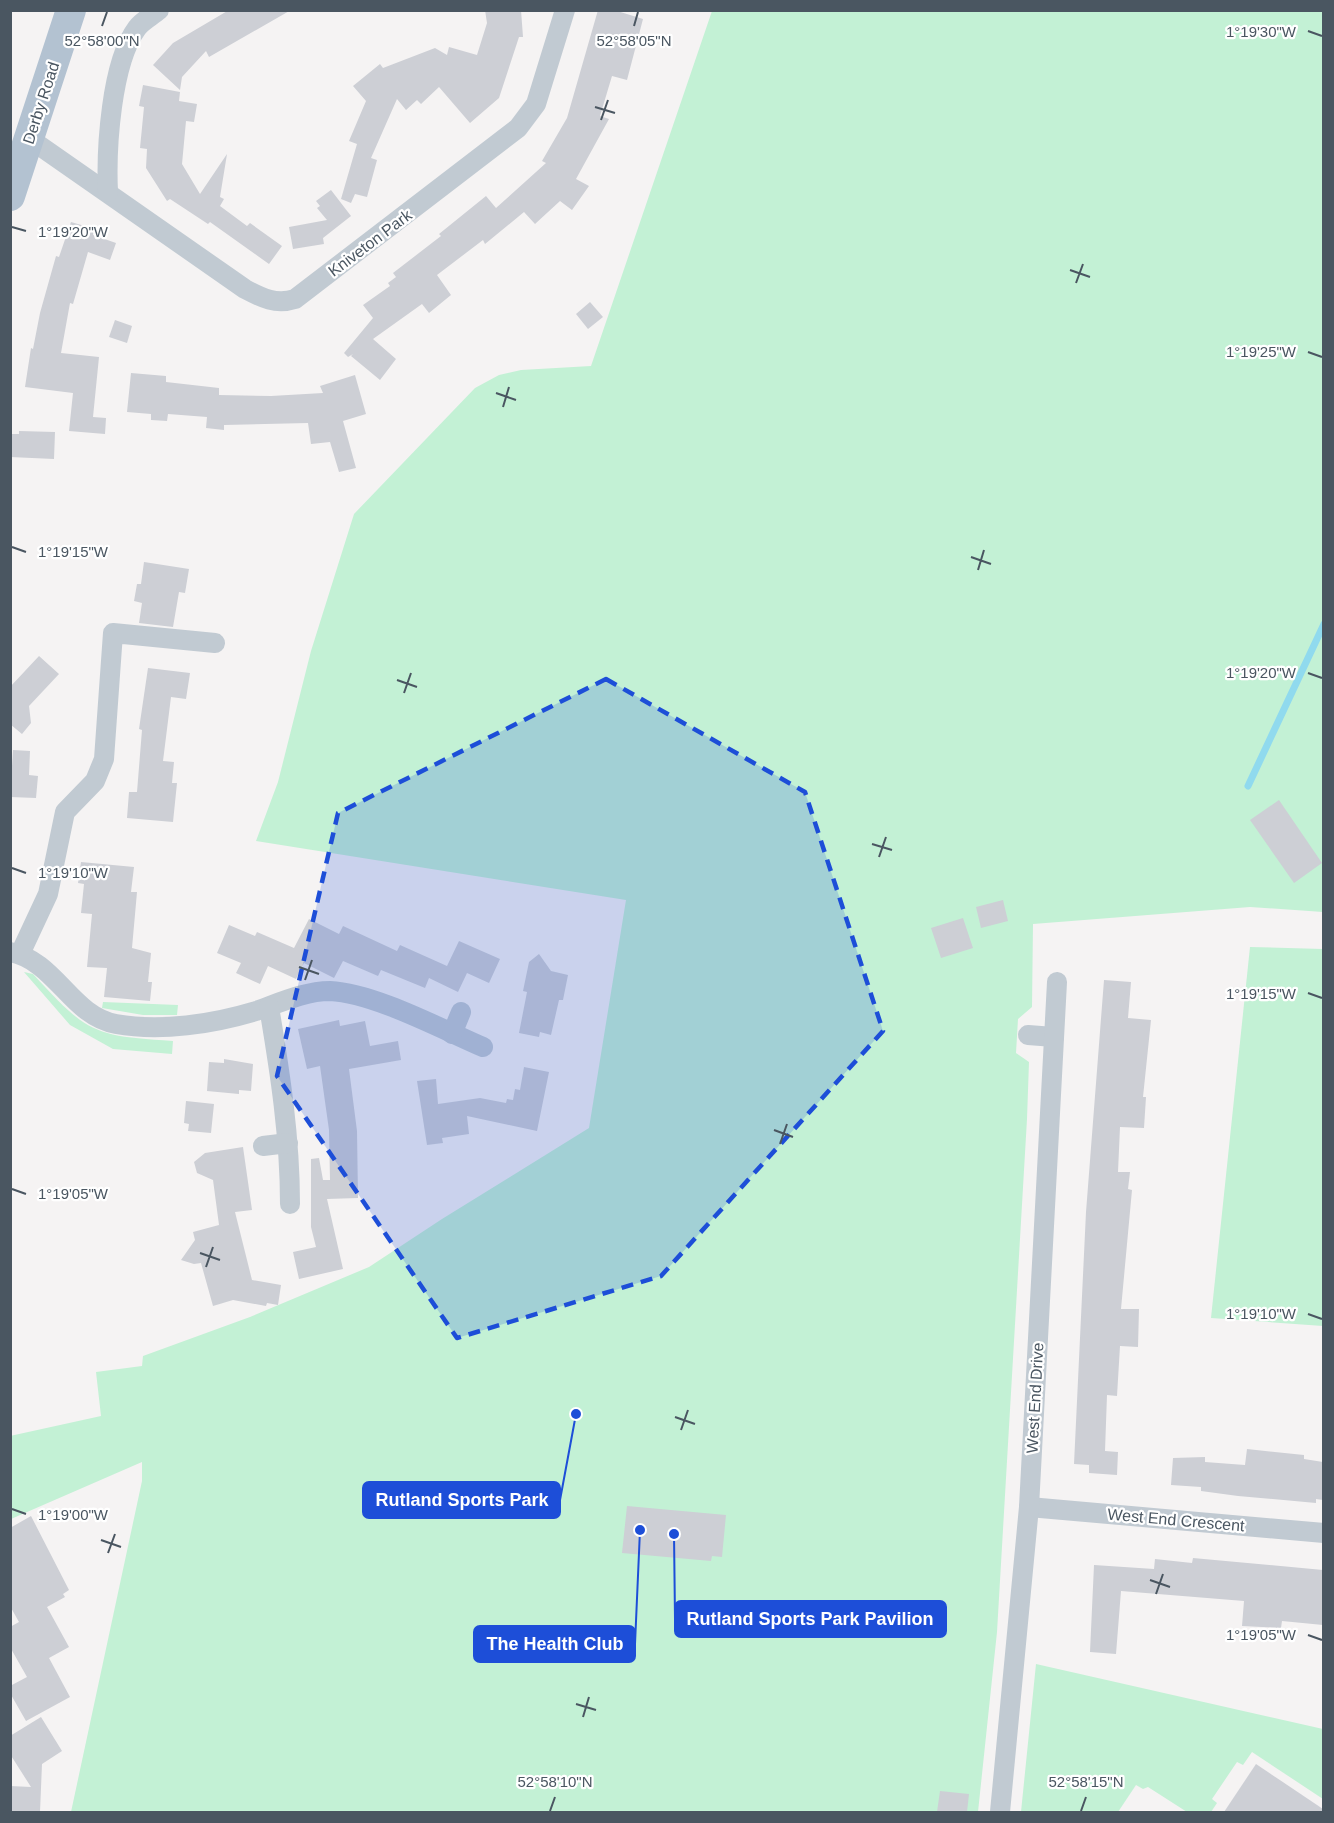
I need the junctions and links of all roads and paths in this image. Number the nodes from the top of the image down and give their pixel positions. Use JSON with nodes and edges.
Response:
{"nodes":[{"id":1,"x":71,"y":10,"type":"edge"},
{"id":2,"x":159,"y":10,"type":"edge"},
{"id":3,"x":565,"y":10,"type":"edge"},
{"id":4,"x":30,"y":139,"type":"junction"},
{"id":5,"x":108,"y":192,"type":"junction"},
{"id":6,"x":10,"y":196,"type":"edge"},
{"id":7,"x":215,"y":643,"type":"dead end"},
{"id":8,"x":15,"y":953,"type":"edge"},
{"id":9,"x":1057,"y":982,"type":"dead end"},
{"id":10,"x":269,"y":1006,"type":"junction"},
{"id":11,"x":461,"y":1012,"type":"dead end"},
{"id":12,"x":452,"y":1034,"type":"junction"},
{"id":13,"x":1028,"y":1035,"type":"dead end"},
{"id":14,"x":1054,"y":1037,"type":"junction"},
{"id":15,"x":483,"y":1047,"type":"dead end"},
{"id":16,"x":288,"y":1143,"type":"junction"},
{"id":17,"x":263,"y":1146,"type":"dead end"},
{"id":18,"x":290,"y":1204,"type":"dead end"},
{"id":19,"x":1029,"y":1507,"type":"junction"},
{"id":20,"x":1323,"y":1533,"type":"edge"},
{"id":21,"x":999,"y":1812,"type":"edge"}],
"edges":[{"from":1,"to":4,"type":"main road","name":"Derby Road"},
{"from":2,"to":5,"type":"street"},
{"from":3,"to":5,"type":"street","name":"Kniveton Park"},
{"from":4,"to":5,"type":"street","name":"Kniveton Park"},
{"from":4,"to":6,"type":"main road","name":"Derby Road"},
{"from":7,"to":8,"type":"street"},
{"from":8,"to":10,"type":"street"},
{"from":9,"to":14,"type":"street","name":"West End Drive"},
{"from":10,"to":12,"type":"street"},
{"from":10,"to":16,"type":"street"},
{"from":11,"to":12,"type":"street"},
{"from":12,"to":15,"type":"street"},
{"from":13,"to":14,"type":"street"},
{"from":14,"to":19,"type":"street","name":"West End Drive"},
{"from":16,"to":17,"type":"street"},
{"from":16,"to":18,"type":"street"},
{"from":19,"to":20,"type":"street","name":"West End Crescent"},
{"from":19,"to":21,"type":"street","name":"West End Drive"}]}
